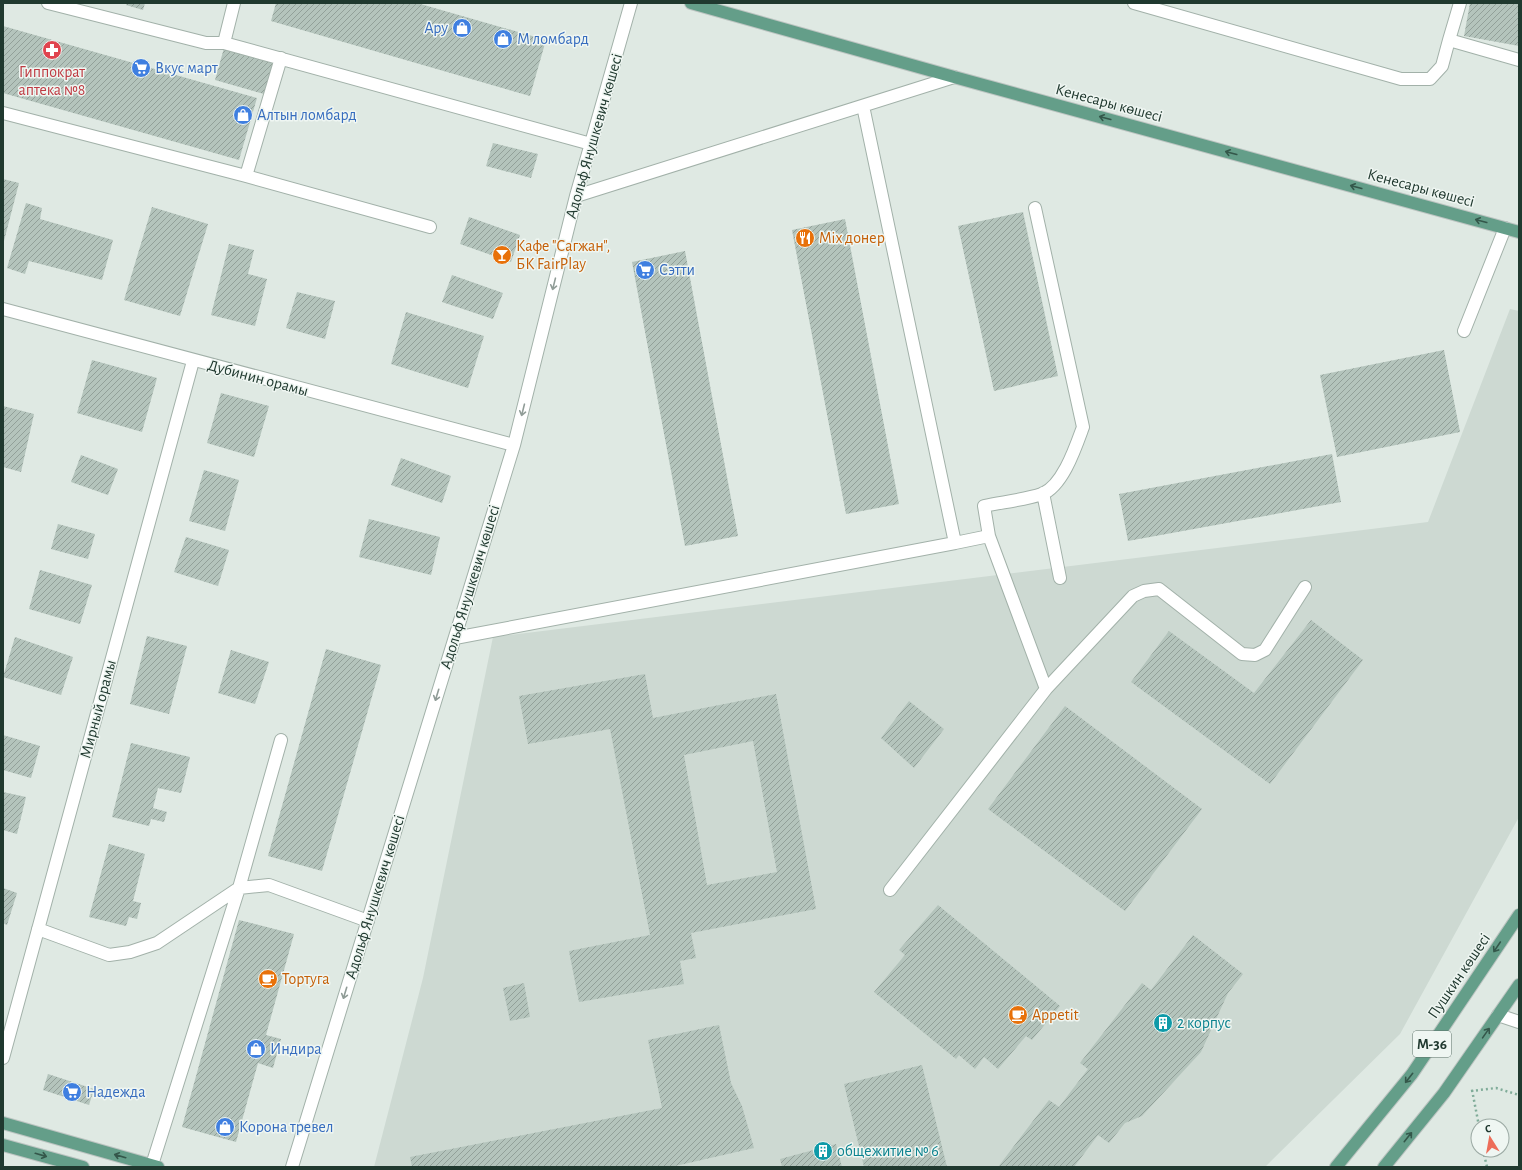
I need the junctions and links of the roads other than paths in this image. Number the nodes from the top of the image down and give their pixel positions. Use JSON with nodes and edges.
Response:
{"nodes":[{"id":1,"x":48,"y":3,"type":"edge"},
{"id":2,"x":234,"y":3,"type":"edge"},
{"id":3,"x":631,"y":3,"type":"edge"},
{"id":4,"x":691,"y":3,"type":"edge"},
{"id":5,"x":1134,"y":3,"type":"edge"},
{"id":6,"x":1460,"y":3,"type":"edge"},
{"id":7,"x":1449,"y":40,"type":"junction"},
{"id":8,"x":224,"y":43,"type":"junction"},
{"id":9,"x":281,"y":58,"type":"junction"},
{"id":10,"x":1519,"y":60,"type":"edge"},
{"id":11,"x":954,"y":77,"type":"junction"},
{"id":12,"x":863,"y":106,"type":"junction"},
{"id":13,"x":3,"y":114,"type":"edge"},
{"id":14,"x":591,"y":144,"type":"junction"},
{"id":15,"x":246,"y":176,"type":"junction"},
{"id":16,"x":576,"y":196,"type":"junction"},
{"id":17,"x":1035,"y":208,"type":"dead end"},
{"id":18,"x":430,"y":227,"type":"dead end"},
{"id":19,"x":1505,"y":228,"type":"junction"},
{"id":20,"x":1519,"y":232,"type":"edge"},
{"id":21,"x":3,"y":309,"type":"edge"},
{"id":22,"x":1464,"y":331,"type":"dead end"},
{"id":23,"x":193,"y":361,"type":"junction"},
{"id":24,"x":514,"y":445,"type":"junction"},
{"id":25,"x":1043,"y":493,"type":"junction"},
{"id":26,"x":990,"y":536,"type":"junction"},
{"id":27,"x":955,"y":543,"type":"junction"},
{"id":28,"x":1060,"y":578,"type":"dead end"},
{"id":29,"x":1305,"y":587,"type":"dead end"},
{"id":30,"x":455,"y":638,"type":"junction"},
{"id":31,"x":1046,"y":689,"type":"junction"},
{"id":32,"x":281,"y":740,"type":"dead end"},
{"id":33,"x":239,"y":888,"type":"junction"},
{"id":34,"x":890,"y":890,"type":"dead end"},
{"id":35,"x":1519,"y":915,"type":"edge"},
{"id":36,"x":368,"y":921,"type":"junction"},
{"id":37,"x":38,"y":929,"type":"junction"},
{"id":38,"x":1519,"y":985,"type":"edge"},
{"id":39,"x":1498,"y":1015,"type":"junction"},
{"id":40,"x":1519,"y":1022,"type":"edge"},
{"id":41,"x":3,"y":1058,"type":"edge"},
{"id":42,"x":3,"y":1123,"type":"edge"},
{"id":43,"x":3,"y":1145,"type":"edge"},
{"id":44,"x":155,"y":1166,"type":"edge"},
{"id":45,"x":83,"y":1167,"type":"edge"},
{"id":46,"x":292,"y":1167,"type":"edge"},
{"id":47,"x":1336,"y":1167,"type":"edge"},
{"id":48,"x":1384,"y":1167,"type":"edge"}],
"edges":[{"from":1,"to":8,"type":"street"},
{"from":2,"to":8,"type":"street"},
{"from":3,"to":14,"type":"street","name":"Адольф Янушкевич көшесі"},
{"from":4,"to":11,"type":"main road","name":"Кенесары көшесі"},
{"from":5,"to":7,"type":"street"},
{"from":6,"to":7,"type":"street"},
{"from":7,"to":10,"type":"street"},
{"from":8,"to":9,"type":"street"},
{"from":9,"to":14,"type":"street"},
{"from":9,"to":15,"type":"street"},
{"from":11,"to":12,"type":"street"},
{"from":19,"to":11,"type":"main road","name":"Кенесары көшесі","one_way":true},
{"from":12,"to":16,"type":"street"},
{"from":12,"to":27,"type":"street"},
{"from":13,"to":15,"type":"street"},
{"from":14,"to":16,"type":"street","name":"Адольф Янушкевич көшесі"},
{"from":15,"to":18,"type":"street"},
{"from":16,"to":24,"type":"street","name":"Адольф Янушкевич көшесі","one_way":true},
{"from":17,"to":25,"type":"street"},
{"from":19,"to":20,"type":"main road","name":"Кенесары көшесі"},
{"from":19,"to":22,"type":"street"},
{"from":21,"to":23,"type":"street","name":"Дубинин орамы"},
{"from":23,"to":24,"type":"street","name":"Дубинин орамы"},
{"from":23,"to":37,"type":"street","name":"Мирный орамы"},
{"from":24,"to":30,"type":"street","name":"Адольф Янушкевич көшесі"},
{"from":25,"to":26,"type":"street"},
{"from":25,"to":28,"type":"street"},
{"from":26,"to":27,"type":"street"},
{"from":26,"to":31,"type":"street"},
{"from":27,"to":30,"type":"street"},
{"from":29,"to":31,"type":"street"},
{"from":30,"to":36,"type":"street","name":"Адольф Янушкевич көшесі","one_way":true},
{"from":31,"to":34,"type":"street"},
{"from":32,"to":33,"type":"street"},
{"from":33,"to":36,"type":"street"},
{"from":33,"to":37,"type":"street"},
{"from":33,"to":44,"type":"street"},
{"from":35,"to":47,"type":"main road","name":"Пушкин көшесі","number":"M-36","one_way":true},
{"from":36,"to":46,"type":"street","name":"Адольф Янушкевич көшесі","one_way":true},
{"from":37,"to":41,"type":"street","name":"Мирный орамы"},
{"from":38,"to":39,"type":"main road","number":"M-36"},
{"from":39,"to":40,"type":"street"},
{"from":48,"to":39,"type":"main road","number":"M-36","one_way":true},
{"from":44,"to":42,"type":"main road","one_way":true},
{"from":43,"to":45,"type":"main road","one_way":true}]}
